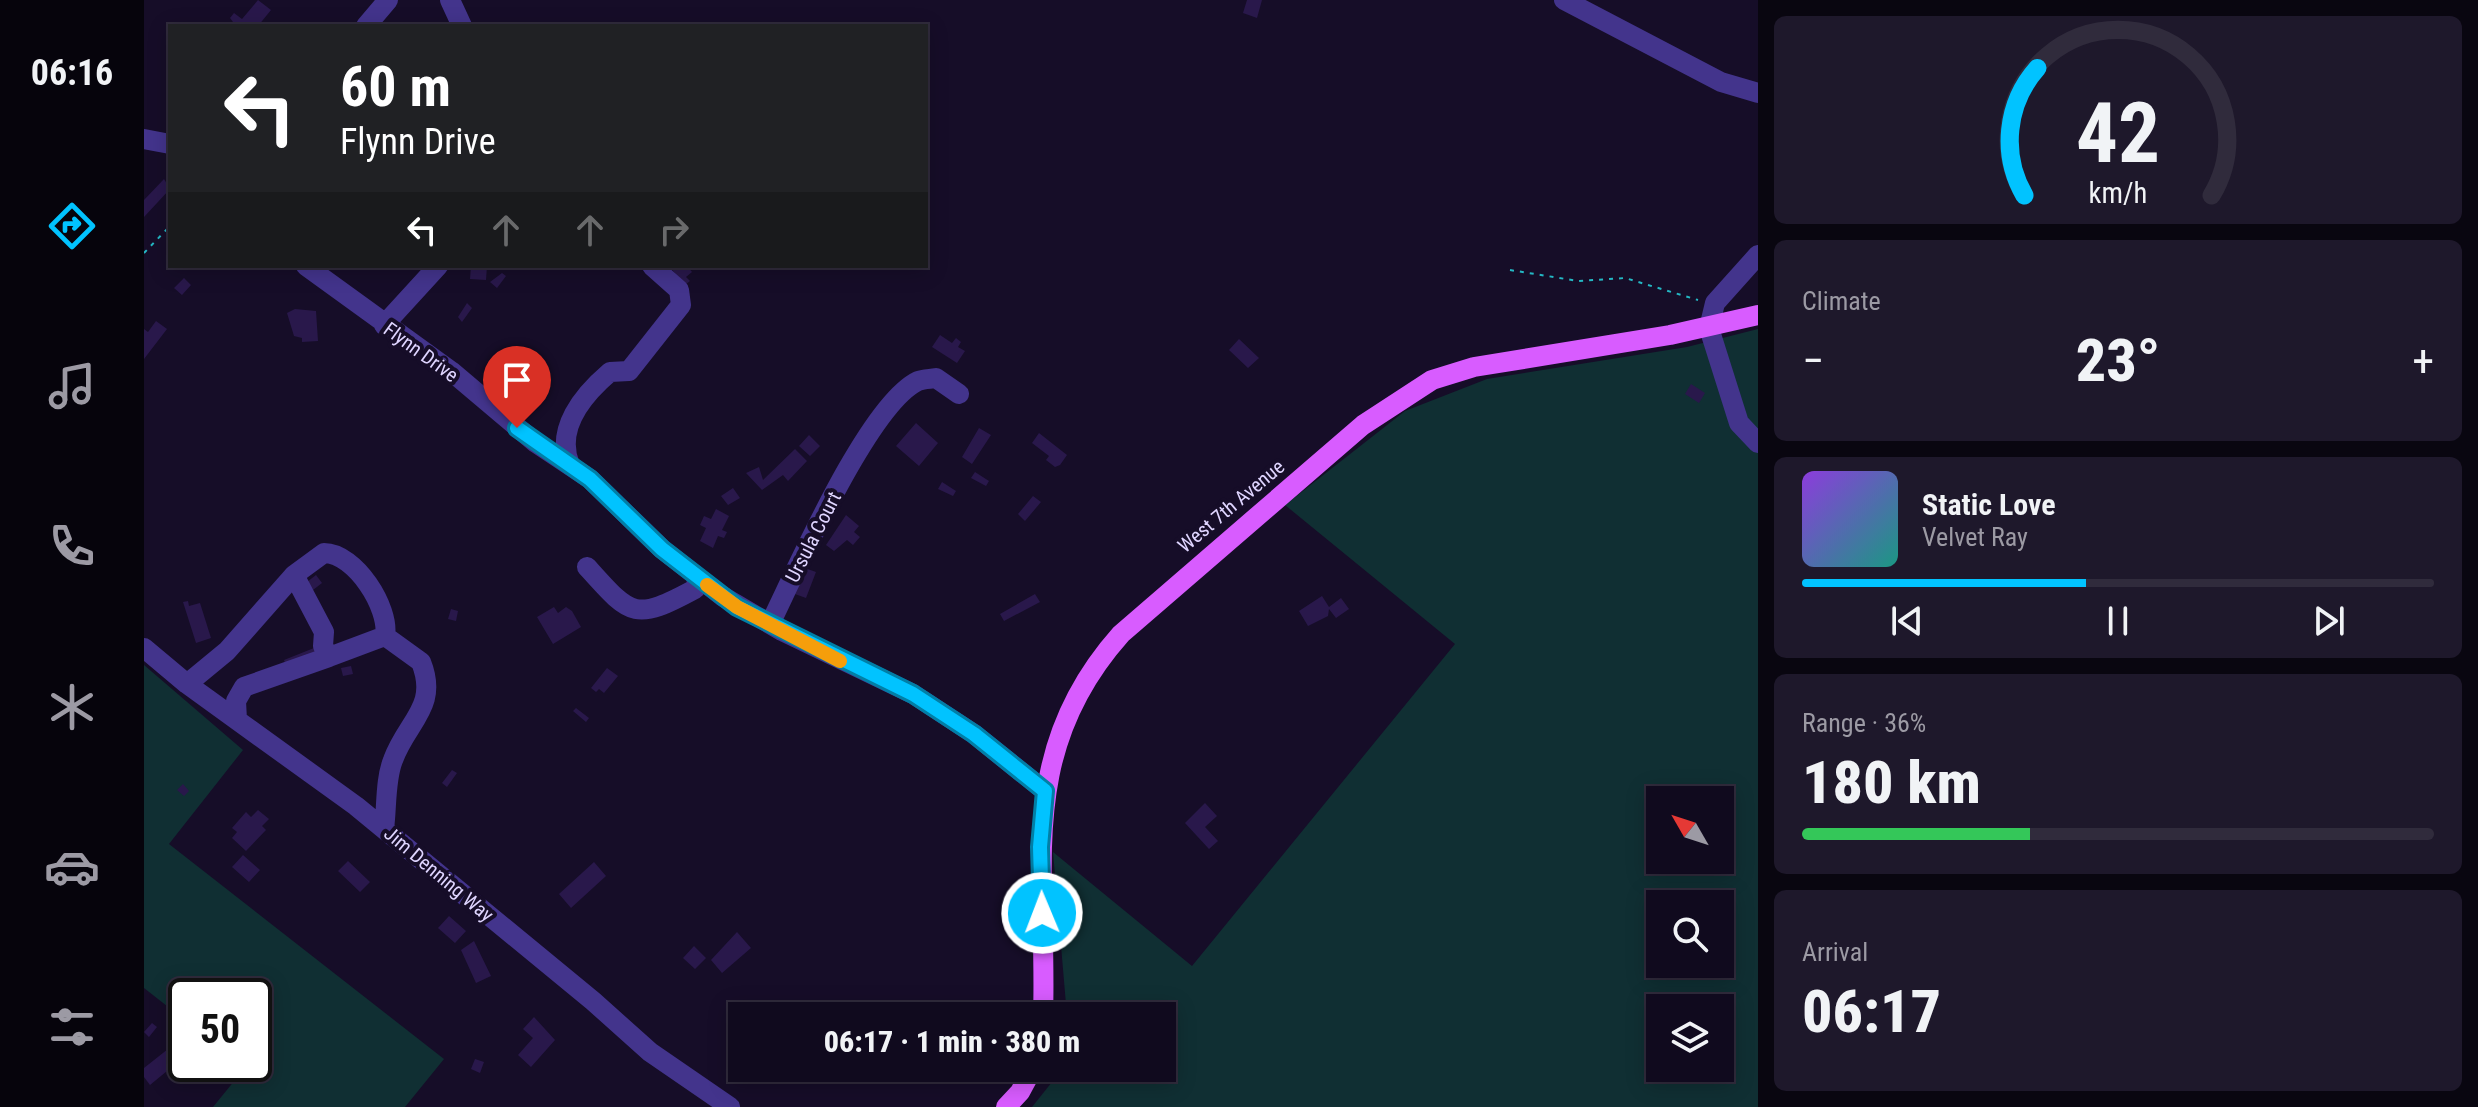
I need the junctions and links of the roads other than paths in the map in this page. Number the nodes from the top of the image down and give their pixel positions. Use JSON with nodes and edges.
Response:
{"nodes":[{"id":1,"x":388,"y":0,"type":"edge"},
{"id":2,"x":450,"y":0,"type":"edge"},
{"id":3,"x":1564,"y":0,"type":"edge"},
{"id":4,"x":368,"y":24,"type":"edge"},
{"id":5,"x":461,"y":24,"type":"edge"},
{"id":6,"x":1758,"y":93,"type":"edge"},
{"id":7,"x":144,"y":139,"type":"edge"},
{"id":8,"x":168,"y":144,"type":"edge"},
{"id":9,"x":1758,"y":255,"type":"edge"},
{"id":10,"x":313,"y":268,"type":"edge"},
{"id":11,"x":436,"y":268,"type":"edge"},
{"id":12,"x":654,"y":268,"type":"edge"},
{"id":13,"x":1758,"y":315,"type":"edge"},
{"id":14,"x":384,"y":325,"type":"junction"},
{"id":15,"x":1709,"y":328,"type":"junction"},
{"id":16,"x":959,"y":394,"type":"dead end"},
{"id":17,"x":1758,"y":443,"type":"edge"},
{"id":18,"x":570,"y":465,"type":"junction"},
{"id":19,"x":587,"y":567,"type":"dead end"},
{"id":20,"x":294,"y":575,"type":"junction"},
{"id":21,"x":698,"y":578,"type":"junction"},
{"id":22,"x":770,"y":624,"type":"junction"},
{"id":23,"x":385,"y":636,"type":"junction"},
{"id":24,"x":144,"y":648,"type":"edge"},
{"id":25,"x":329,"y":657,"type":"junction"},
{"id":26,"x":187,"y":684,"type":"junction"},
{"id":27,"x":237,"y":720,"type":"junction"},
{"id":28,"x":1045,"y":791,"type":"junction"},
{"id":29,"x":384,"y":829,"type":"junction"},
{"id":30,"x":1043,"y":1002,"type":"edge"},
{"id":31,"x":1025,"y":1082,"type":"edge"},
{"id":32,"x":730,"y":1107,"type":"edge"},
{"id":33,"x":1006,"y":1107,"type":"edge"}],
"edges":[{"from":1,"to":4,"type":"street"},
{"from":2,"to":5,"type":"street"},
{"from":3,"to":6,"type":"street"},
{"from":7,"to":8,"type":"street"},
{"from":9,"to":15,"type":"street"},
{"from":10,"to":14,"type":"street","name":"Flynn Drive"},
{"from":11,"to":14,"type":"street"},
{"from":12,"to":18,"type":"street"},
{"from":13,"to":15,"type":"main road","name":"West 7th Avenue"},
{"from":14,"to":18,"type":"street","name":"Flynn Drive"},
{"from":15,"to":17,"type":"street"},
{"from":15,"to":28,"type":"main road","name":"West 7th Avenue"},
{"from":16,"to":22,"type":"street","name":"Ursula Court"},
{"from":18,"to":21,"type":"street","name":"Flynn Drive"},
{"from":19,"to":21,"type":"street"},
{"from":20,"to":23,"type":"street"},
{"from":20,"to":25,"type":"street"},
{"from":20,"to":26,"type":"street"},
{"from":21,"to":22,"type":"street","name":"Flynn Drive"},
{"from":22,"to":28,"type":"street","name":"Flynn Drive"},
{"from":23,"to":25,"type":"street"},
{"from":23,"to":29,"type":"street"},
{"from":24,"to":26,"type":"street","name":"Jim Denning Way"},
{"from":25,"to":27,"type":"street"},
{"from":26,"to":27,"type":"street","name":"Jim Denning Way"},
{"from":27,"to":29,"type":"street","name":"Jim Denning Way"},
{"from":28,"to":30,"type":"main road","name":"West 7th Avenue"},
{"from":29,"to":32,"type":"street","name":"Jim Denning Way"},
{"from":31,"to":33,"type":"main road"}]}
